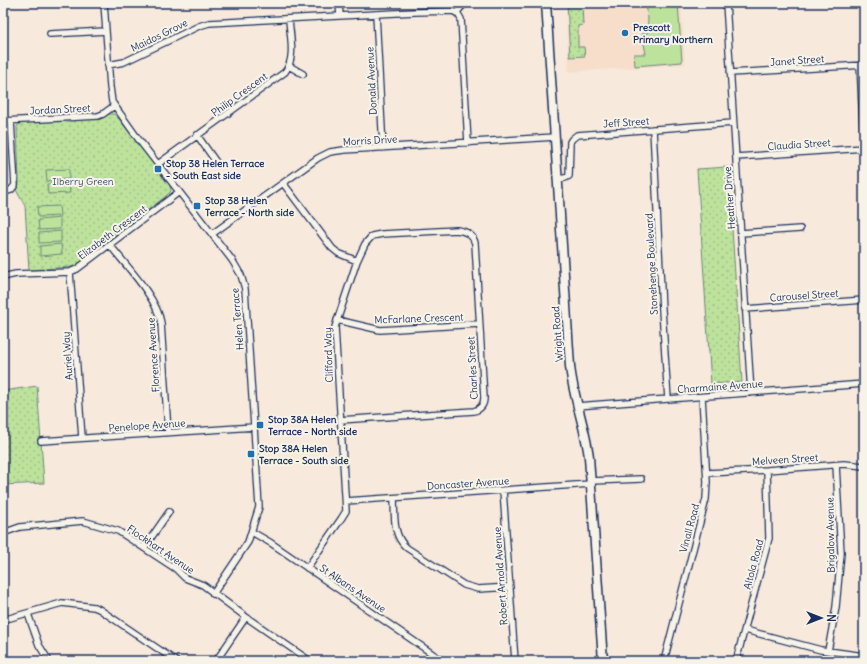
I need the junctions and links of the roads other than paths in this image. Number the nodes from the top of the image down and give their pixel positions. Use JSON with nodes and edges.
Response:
{"nodes":[{"id":1,"x":104,"y":3,"type":"edge"},
{"id":2,"x":339,"y":3,"type":"edge"},
{"id":3,"x":465,"y":3,"type":"edge"},
{"id":4,"x":546,"y":3,"type":"edge"},
{"id":5,"x":726,"y":3,"type":"edge"},
{"id":6,"x":456,"y":12,"type":"junction"},
{"id":7,"x":376,"y":14,"type":"junction"},
{"id":8,"x":340,"y":16,"type":"junction"},
{"id":9,"x":289,"y":19,"type":"junction"},
{"id":10,"x":106,"y":31,"type":"junction"},
{"id":11,"x":50,"y":34,"type":"dead end"},
{"id":12,"x":108,"y":65,"type":"junction"},
{"id":13,"x":862,"y":65,"type":"edge"},
{"id":14,"x":289,"y":66,"type":"junction"},
{"id":15,"x":730,"y":73,"type":"junction"},
{"id":16,"x":303,"y":74,"type":"dead end"},
{"id":17,"x":114,"y":106,"type":"junction"},
{"id":18,"x":3,"y":121,"type":"edge"},
{"id":19,"x":11,"y":121,"type":"junction"},
{"id":20,"x":733,"y":124,"type":"junction"},
{"id":21,"x":653,"y":129,"type":"junction"},
{"id":22,"x":197,"y":134,"type":"junction"},
{"id":23,"x":554,"y":137,"type":"junction"},
{"id":24,"x":468,"y":143,"type":"junction"},
{"id":25,"x":864,"y":147,"type":"edge"},
{"id":26,"x":383,"y":148,"type":"junction"},
{"id":27,"x":736,"y":157,"type":"junction"},
{"id":28,"x":216,"y":162,"type":"dead end"},
{"id":29,"x":158,"y":164,"type":"junction"},
{"id":30,"x":557,"y":179,"type":"junction"},
{"id":31,"x":283,"y":183,"type":"junction"},
{"id":32,"x":3,"y":192,"type":"edge"},
{"id":33,"x":179,"y":192,"type":"junction"},
{"id":34,"x":800,"y":229,"type":"dead end"},
{"id":35,"x":741,"y":233,"type":"junction"},
{"id":36,"x":212,"y":234,"type":"junction"},
{"id":37,"x":470,"y":234,"type":"joint"},
{"id":38,"x":110,"y":245,"type":"junction"},
{"id":39,"x":357,"y":261,"type":"junction"},
{"id":40,"x":70,"y":272,"type":"junction"},
{"id":41,"x":3,"y":278,"type":"edge"},
{"id":42,"x":864,"y":300,"type":"edge"},
{"id":43,"x":745,"y":309,"type":"junction"},
{"id":44,"x":337,"y":320,"type":"junction"},
{"id":45,"x":479,"y":324,"type":"junction"},
{"id":46,"x":864,"y":384,"type":"edge"},
{"id":47,"x":751,"y":393,"type":"junction"},
{"id":48,"x":702,"y":397,"type":"junction"},
{"id":49,"x":668,"y":399,"type":"junction"},
{"id":50,"x":577,"y":406,"type":"junction"},
{"id":51,"x":340,"y":420,"type":"junction"},
{"id":52,"x":254,"y":427,"type":"junction"},
{"id":53,"x":168,"y":432,"type":"junction"},
{"id":54,"x":82,"y":438,"type":"junction"},
{"id":55,"x":42,"y":441,"type":"dead end"},
{"id":56,"x":836,"y":465,"type":"junction"},
{"id":57,"x":864,"y":466,"type":"edge"},
{"id":58,"x":766,"y":470,"type":"junction"},
{"id":59,"x":707,"y":473,"type":"junction"},
{"id":60,"x":641,"y":479,"type":"dead end"},
{"id":61,"x":591,"y":482,"type":"junction"},
{"id":62,"x":503,"y":490,"type":"junction"},
{"id":63,"x":394,"y":498,"type":"junction"},
{"id":64,"x":346,"y":501,"type":"junction"},
{"id":65,"x":169,"y":512,"type":"dead end"},
{"id":66,"x":252,"y":532,"type":"junction"},
{"id":67,"x":3,"y":533,"type":"edge"},
{"id":68,"x":144,"y":548,"type":"junction"},
{"id":69,"x":307,"y":568,"type":"junction"},
{"id":70,"x":510,"y":587,"type":"junction"},
{"id":71,"x":213,"y":594,"type":"junction"},
{"id":72,"x":28,"y":614,"type":"junction"},
{"id":73,"x":246,"y":617,"type":"junction"},
{"id":74,"x":3,"y":620,"type":"edge"},
{"id":75,"x":745,"y":630,"type":"junction"},
{"id":76,"x":828,"y":651,"type":"junction"},
{"id":77,"x":864,"y":656,"type":"edge"},
{"id":78,"x":49,"y":661,"type":"edge"},
{"id":79,"x":176,"y":661,"type":"edge"},
{"id":80,"x":216,"y":661,"type":"edge"},
{"id":81,"x":310,"y":661,"type":"edge"},
{"id":82,"x":443,"y":661,"type":"edge"},
{"id":83,"x":515,"y":661,"type":"edge"},
{"id":84,"x":602,"y":661,"type":"edge"},
{"id":85,"x":664,"y":661,"type":"edge"},
{"id":86,"x":736,"y":661,"type":"edge"}],
"edges":[{"from":1,"to":10,"type":"street","name":"Helen Terrace"},
{"from":2,"to":8,"type":"street"},
{"from":3,"to":6,"type":"street"},
{"from":4,"to":23,"type":"main road","name":"Wright Road"},
{"from":5,"to":15,"type":"street","name":"Heather Drive"},
{"from":6,"to":7,"type":"street","name":"Maidos Grove"},
{"from":6,"to":24,"type":"street"},
{"from":7,"to":8,"type":"street","name":"Maidos Grove"},
{"from":7,"to":26,"type":"street","name":"Donald Avenue"},
{"from":8,"to":9,"type":"street","name":"Maidos Grove"},
{"from":9,"to":12,"type":"street","name":"Maidos Grove"},
{"from":9,"to":14,"type":"street"},
{"from":10,"to":11,"type":"street"},
{"from":10,"to":12,"type":"street","name":"Helen Terrace"},
{"from":12,"to":17,"type":"street","name":"Helen Terrace"},
{"from":13,"to":15,"type":"street","name":"Janet Street"},
{"from":13,"to":25,"type":"street"},
{"from":14,"to":16,"type":"street"},
{"from":14,"to":22,"type":"street","name":"Philip Crescent"},
{"from":15,"to":20,"type":"street","name":"Heather Drive"},
{"from":17,"to":19,"type":"street","name":"Jordan Street"},
{"from":17,"to":29,"type":"street","name":"Helen Terrace"},
{"from":18,"to":19,"type":"street","name":"Jordan Street"},
{"from":19,"to":32,"type":"street"},
{"from":20,"to":21,"type":"street","name":"Jeff Street"},
{"from":20,"to":27,"type":"street","name":"Heather Drive"},
{"from":21,"to":30,"type":"street","name":"Jeff Street"},
{"from":21,"to":49,"type":"street","name":"Stonehenge Boulevard"},
{"from":22,"to":28,"type":"street"},
{"from":22,"to":29,"type":"street","name":"Philip Crescent"},
{"from":23,"to":24,"type":"street","name":"Morris Drive"},
{"from":23,"to":30,"type":"main road","name":"Wright Road"},
{"from":24,"to":26,"type":"street","name":"Morris Drive"},
{"from":25,"to":27,"type":"street","name":"Claudia Street"},
{"from":26,"to":31,"type":"street","name":"Morris Drive"},
{"from":27,"to":35,"type":"street","name":"Heather Drive"},
{"from":29,"to":33,"type":"street","name":"Helen Terrace"},
{"from":30,"to":50,"type":"main road","name":"Wright Road"},
{"from":31,"to":36,"type":"street","name":"Morris Drive"},
{"from":31,"to":39,"type":"street"},
{"from":33,"to":36,"type":"street","name":"Helen Terrace"},
{"from":33,"to":38,"type":"street","name":"Elizabeth Crescent"},
{"from":34,"to":35,"type":"street"},
{"from":35,"to":43,"type":"street","name":"Heather Drive"},
{"from":36,"to":52,"type":"street","name":"Helen Terrace"},
{"from":37,"to":39,"type":"street","name":"Clifford Way"},
{"from":37,"to":45,"type":"street","name":"Charles Street"},
{"from":38,"to":40,"type":"street","name":"Elizabeth Crescent"},
{"from":38,"to":53,"type":"street","name":"Florence Avenue"},
{"from":39,"to":44,"type":"street","name":"Clifford Way"},
{"from":40,"to":41,"type":"street","name":"Elizabeth Crescent"},
{"from":40,"to":54,"type":"street","name":"Auriel Way"},
{"from":42,"to":43,"type":"street","name":"Carousel Street"},
{"from":43,"to":47,"type":"street","name":"Heather Drive"},
{"from":44,"to":45,"type":"street","name":"McFarlane Crescent"},
{"from":44,"to":51,"type":"street","name":"Clifford Way"},
{"from":45,"to":51,"type":"street","name":"Charles Street"},
{"from":46,"to":47,"type":"street","name":"Charmaine Avenue"},
{"from":47,"to":48,"type":"street","name":"Charmaine Avenue"},
{"from":48,"to":49,"type":"street","name":"Charmaine Avenue"},
{"from":48,"to":59,"type":"street","name":"Vinall Road"},
{"from":49,"to":50,"type":"street","name":"Charmaine Avenue"},
{"from":50,"to":61,"type":"main road","name":"Wright Road"},
{"from":51,"to":64,"type":"street","name":"Clifford Way"},
{"from":52,"to":53,"type":"street","name":"Penelope Avenue"},
{"from":52,"to":66,"type":"street","name":"Helen Terrace"},
{"from":53,"to":54,"type":"street","name":"Penelope Avenue"},
{"from":54,"to":55,"type":"street","name":"Penelope Avenue"},
{"from":56,"to":57,"type":"street","name":"Melveen Street"},
{"from":56,"to":58,"type":"street","name":"Melveen Street"},
{"from":56,"to":76,"type":"street","name":"Brigalow Avenue"},
{"from":58,"to":59,"type":"street","name":"Melveen Street"},
{"from":58,"to":75,"type":"street","name":"Altola Road"},
{"from":59,"to":85,"type":"street","name":"Vinall Road"},
{"from":60,"to":61,"type":"street","name":"Doncaster Avenue"},
{"from":61,"to":62,"type":"street","name":"Doncaster Avenue"},
{"from":61,"to":84,"type":"main road","name":"Wright Road"},
{"from":62,"to":63,"type":"street","name":"Doncaster Avenue"},
{"from":62,"to":70,"type":"street","name":"Robert Arnold Avenue"},
{"from":63,"to":64,"type":"street","name":"Doncaster Avenue"},
{"from":63,"to":70,"type":"street"},
{"from":64,"to":69,"type":"street","name":"Clifford Way"},
{"from":65,"to":68,"type":"street"},
{"from":66,"to":69,"type":"street","name":"St Albans Avenue"},
{"from":66,"to":71,"type":"street","name":"Helen Terrace"},
{"from":67,"to":68,"type":"street","name":"Flockhart Avenue"},
{"from":68,"to":71,"type":"street","name":"Flockhart Avenue"},
{"from":69,"to":82,"type":"street","name":"St Albans Avenue"},
{"from":70,"to":83,"type":"street","name":"Robert Arnold Avenue"},
{"from":71,"to":73,"type":"street","name":"Flockhart Avenue"},
{"from":72,"to":74,"type":"street"},
{"from":72,"to":78,"type":"street"},
{"from":72,"to":79,"type":"street"},
{"from":73,"to":80,"type":"street"},
{"from":73,"to":81,"type":"street","name":"Flockhart Avenue"},
{"from":75,"to":76,"type":"street"},
{"from":75,"to":86,"type":"street","name":"Altola Road"},
{"from":76,"to":77,"type":"street"}]}
